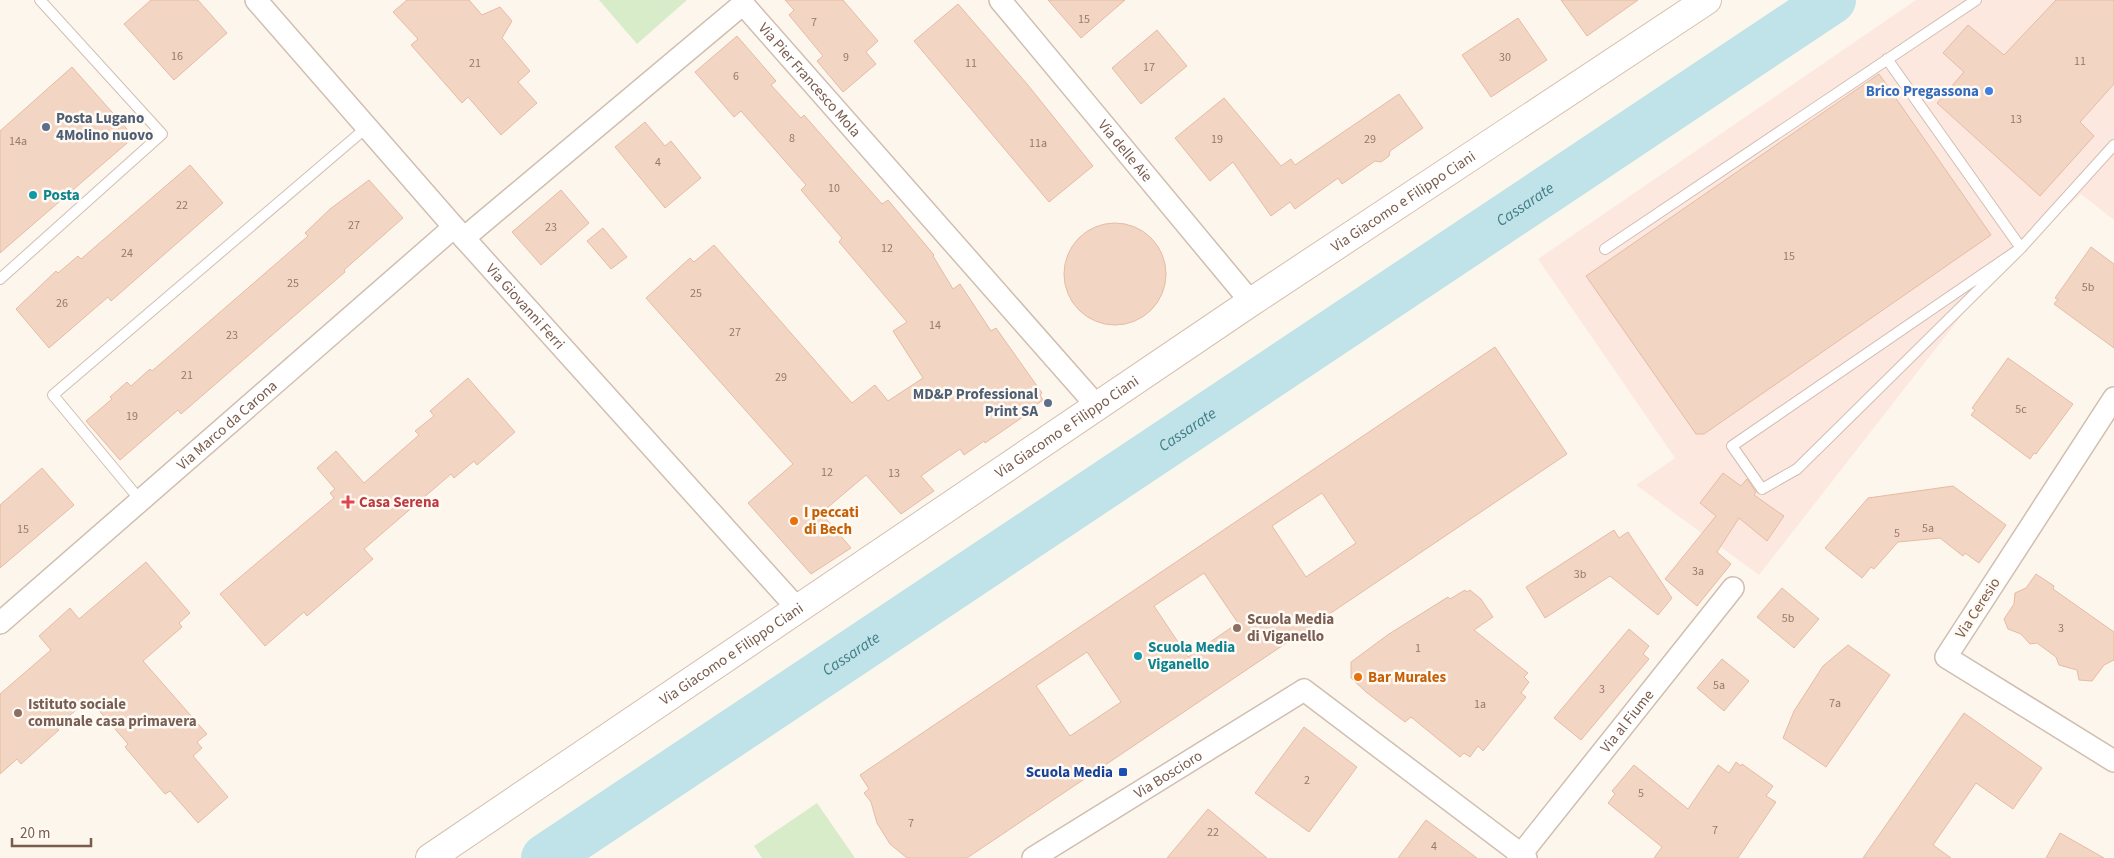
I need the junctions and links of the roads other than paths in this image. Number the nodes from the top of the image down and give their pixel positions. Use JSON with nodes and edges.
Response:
{"nodes":[{"id":1,"x":40,"y":0,"type":"edge"},
{"id":2,"x":256,"y":0,"type":"edge"},
{"id":3,"x":1000,"y":0,"type":"edge"},
{"id":4,"x":1976,"y":0,"type":"edge"},
{"id":5,"x":1700,"y":2,"type":"edge"},
{"id":6,"x":1888,"y":59,"type":"junction"},
{"id":7,"x":366,"y":128,"type":"junction"},
{"id":8,"x":2114,"y":145,"type":"edge"},
{"id":9,"x":459,"y":232,"type":"junction"},
{"id":10,"x":2021,"y":248,"type":"junction"},
{"id":11,"x":1606,"y":249,"type":"dead end"},
{"id":12,"x":0,"y":279,"type":"edge"},
{"id":13,"x":1251,"y":302,"type":"junction"},
{"id":14,"x":2114,"y":398,"type":"edge"},
{"id":15,"x":1097,"y":406,"type":"junction"},
{"id":16,"x":140,"y":500,"type":"junction"},
{"id":17,"x":1733,"y":588,"type":"dead end"},
{"id":18,"x":797,"y":608,"type":"junction"},
{"id":19,"x":0,"y":623,"type":"edge"},
{"id":20,"x":1304,"y":690,"type":"joint"},
{"id":21,"x":2112,"y":757,"type":"edge"},
{"id":22,"x":1522,"y":857,"type":"edge"},
{"id":23,"x":430,"y":858,"type":"edge"},
{"id":24,"x":1033,"y":858,"type":"edge"}],
"edges":[{"from":1,"to":12,"type":"lane"},
{"from":2,"to":7,"type":"street","name":"Via Giovanni Ferri"},
{"from":3,"to":13,"type":"street","name":"Via delle Aie"},
{"from":4,"to":6,"type":"lane"},
{"from":5,"to":13,"type":"main road","name":"Via Giacomo e Filippo Ciani"},
{"from":6,"to":10,"type":"lane"},
{"from":6,"to":11,"type":"lane"},
{"from":7,"to":9,"type":"street","name":"Via Giovanni Ferri"},
{"from":7,"to":16,"type":"lane"},
{"from":8,"to":10,"type":"lane"},
{"from":9,"to":15,"type":"street","name":"Via Pier Francesco Mola"},
{"from":9,"to":16,"type":"street","name":"Via Marco da Carona"},
{"from":9,"to":18,"type":"street","name":"Via Giovanni Ferri"},
{"from":10,"to":10,"type":"lane"},
{"from":13,"to":15,"type":"main road","name":"Via Giacomo e Filippo Ciani"},
{"from":14,"to":21,"type":"street","name":"Via Ceresio"},
{"from":15,"to":18,"type":"main road","name":"Via Giacomo e Filippo Ciani"},
{"from":16,"to":19,"type":"street","name":"Via Marco da Carona"},
{"from":17,"to":22,"type":"street","name":"Via al Fiume"},
{"from":18,"to":23,"type":"main road","name":"Via Giacomo e Filippo Ciani"},
{"from":20,"to":22,"type":"street","name":"Via al Fiume"},
{"from":20,"to":24,"type":"street","name":"Via Boscioro"}]}
